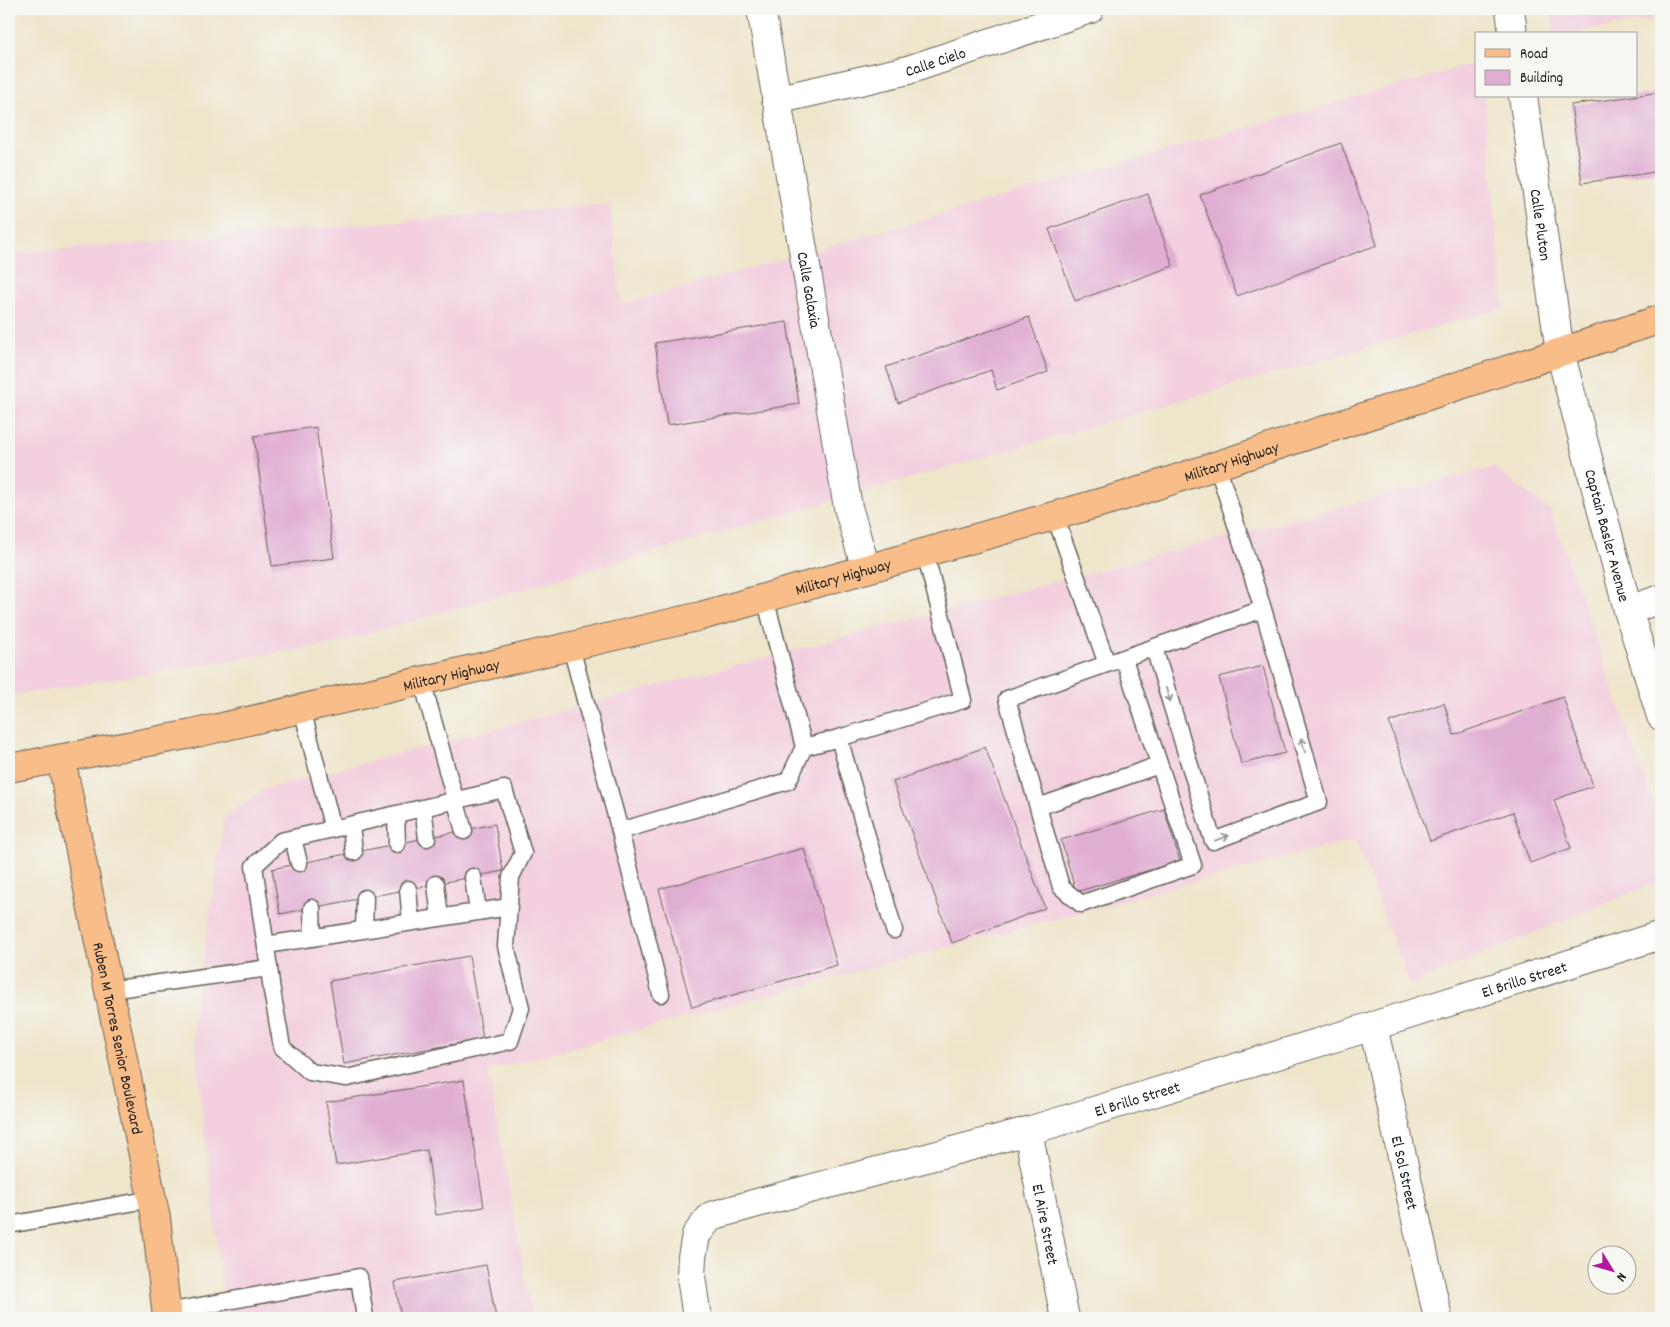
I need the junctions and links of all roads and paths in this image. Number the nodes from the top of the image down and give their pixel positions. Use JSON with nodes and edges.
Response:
{"nodes":[{"id":1,"x":761,"y":9,"type":"edge"},
{"id":2,"x":1090,"y":9,"type":"edge"},
{"id":3,"x":1510,"y":9,"type":"edge"},
{"id":4,"x":1514,"y":32,"type":"edge"},
{"id":5,"x":1523,"y":98,"type":"edge"},
{"id":6,"x":776,"y":100,"type":"junction"},
{"id":7,"x":1661,"y":319,"type":"edge"},
{"id":8,"x":1560,"y":352,"type":"junction"},
{"id":9,"x":1217,"y":465,"type":"junction"},
{"id":10,"x":1054,"y":516,"type":"junction"},
{"id":11,"x":925,"y":553,"type":"junction"},
{"id":12,"x":866,"y":569,"type":"junction"},
{"id":13,"x":765,"y":598,"type":"junction"},
{"id":14,"x":1661,"y":599,"type":"edge"},
{"id":15,"x":1263,"y":609,"type":"junction"},
{"id":16,"x":1628,"y":610,"type":"junction"},
{"id":17,"x":571,"y":647,"type":"junction"},
{"id":18,"x":1154,"y":648,"type":"junction"},
{"id":19,"x":1124,"y":659,"type":"junction"},
{"id":20,"x":1107,"y":664,"type":"junction"},
{"id":21,"x":422,"y":681,"type":"junction"},
{"id":22,"x":302,"y":709,"type":"junction"},
{"id":23,"x":1661,"y":716,"type":"edge"},
{"id":24,"x":839,"y":738,"type":"junction"},
{"id":25,"x":804,"y":747,"type":"junction"},
{"id":26,"x":61,"y":759,"type":"junction"},
{"id":27,"x":1159,"y":765,"type":"junction"},
{"id":28,"x":9,"y":768,"type":"edge"},
{"id":29,"x":456,"y":800,"type":"junction"},
{"id":30,"x":1038,"y":807,"type":"junction"},
{"id":31,"x":423,"y":808,"type":"junction"},
{"id":32,"x":396,"y":814,"type":"junction"},
{"id":33,"x":351,"y":825,"type":"junction"},
{"id":34,"x":333,"y":829,"type":"junction"},
{"id":35,"x":464,"y":831,"type":"dead end"},
{"id":36,"x":620,"y":831,"type":"junction"},
{"id":37,"x":293,"y":838,"type":"junction"},
{"id":38,"x":427,"y":838,"type":"dead end"},
{"id":39,"x":397,"y":844,"type":"dead end"},
{"id":40,"x":354,"y":852,"type":"dead end"},
{"id":41,"x":299,"y":864,"type":"dead end"},
{"id":42,"x":473,"y":877,"type":"dead end"},
{"id":43,"x":436,"y":884,"type":"dead end"},
{"id":44,"x":408,"y":889,"type":"dead end"},
{"id":45,"x":365,"y":898,"type":"dead end"},
{"id":46,"x":509,"y":907,"type":"junction"},
{"id":47,"x":312,"y":908,"type":"dead end"},
{"id":48,"x":478,"y":912,"type":"junction"},
{"id":49,"x":440,"y":918,"type":"junction"},
{"id":50,"x":411,"y":922,"type":"junction"},
{"id":51,"x":364,"y":930,"type":"junction"},
{"id":52,"x":894,"y":930,"type":"dead end"},
{"id":53,"x":1661,"y":935,"type":"edge"},
{"id":54,"x":312,"y":938,"type":"junction"},
{"id":55,"x":266,"y":945,"type":"junction"},
{"id":56,"x":269,"y":968,"type":"junction"},
{"id":57,"x":109,"y":990,"type":"junction"},
{"id":58,"x":661,"y":994,"type":"dead end"},
{"id":59,"x":1373,"y":1026,"type":"junction"},
{"id":60,"x":1028,"y":1131,"type":"junction"},
{"id":61,"x":152,"y":1199,"type":"junction"},
{"id":62,"x":9,"y":1225,"type":"edge"},
{"id":63,"x":167,"y":1315,"type":"edge"},
{"id":64,"x":365,"y":1318,"type":"edge"},
{"id":65,"x":697,"y":1318,"type":"edge"},
{"id":66,"x":1066,"y":1318,"type":"edge"},
{"id":67,"x":1438,"y":1318,"type":"edge"}],
"edges":[{"from":1,"to":6,"type":"street","name":"Calle Galaxia"},
{"from":2,"to":6,"type":"street","name":"Calle Cielo"},
{"from":3,"to":4,"type":"street"},
{"from":5,"to":8,"type":"street","name":"Calle Pluton"},
{"from":6,"to":12,"type":"street","name":"Calle Galaxia"},
{"from":7,"to":8,"type":"main road","name":"Military Highway"},
{"from":8,"to":9,"type":"main road","name":"Military Highway"},
{"from":8,"to":16,"type":"street","name":"Captain Basler Avenue"},
{"from":9,"to":10,"type":"main road","name":"Military Highway"},
{"from":9,"to":15,"type":"lane"},
{"from":10,"to":11,"type":"main road","name":"Military Highway"},
{"from":10,"to":20,"type":"lane"},
{"from":11,"to":12,"type":"main road","name":"Military Highway"},
{"from":11,"to":24,"type":"lane"},
{"from":12,"to":13,"type":"main road","name":"Military Highway"},
{"from":13,"to":17,"type":"main road","name":"Military Highway"},
{"from":13,"to":25,"type":"lane"},
{"from":14,"to":16,"type":"street"},
{"from":15,"to":18,"type":"lane"},
{"from":18,"to":15,"type":"lane","one_way":true},
{"from":16,"to":23,"type":"street","name":"Captain Basler Avenue"},
{"from":17,"to":21,"type":"main road","name":"Military Highway"},
{"from":17,"to":36,"type":"lane"},
{"from":18,"to":19,"type":"lane"},
{"from":19,"to":20,"type":"lane"},
{"from":19,"to":27,"type":"lane"},
{"from":20,"to":30,"type":"lane"},
{"from":21,"to":22,"type":"main road","name":"Military Highway"},
{"from":21,"to":29,"type":"lane"},
{"from":22,"to":26,"type":"main road","name":"Military Highway"},
{"from":22,"to":34,"type":"lane"},
{"from":24,"to":25,"type":"lane"},
{"from":24,"to":52,"type":"lane"},
{"from":25,"to":36,"type":"lane"},
{"from":26,"to":28,"type":"main road","name":"Military Highway"},
{"from":26,"to":57,"type":"main road","name":"Ruben M Torres Senior Boulevard"},
{"from":27,"to":30,"type":"lane"},
{"from":27,"to":30,"type":"lane"},
{"from":29,"to":31,"type":"lane"},
{"from":29,"to":35,"type":"lane"},
{"from":29,"to":46,"type":"lane"},
{"from":31,"to":32,"type":"lane"},
{"from":31,"to":38,"type":"lane"},
{"from":32,"to":33,"type":"lane"},
{"from":32,"to":39,"type":"lane"},
{"from":33,"to":34,"type":"lane"},
{"from":33,"to":40,"type":"lane"},
{"from":34,"to":37,"type":"lane"},
{"from":36,"to":58,"type":"lane"},
{"from":37,"to":41,"type":"lane"},
{"from":37,"to":55,"type":"lane"},
{"from":42,"to":48,"type":"lane"},
{"from":43,"to":49,"type":"lane"},
{"from":44,"to":50,"type":"lane"},
{"from":45,"to":51,"type":"lane"},
{"from":46,"to":48,"type":"lane"},
{"from":46,"to":56,"type":"lane"},
{"from":47,"to":54,"type":"lane"},
{"from":48,"to":49,"type":"lane"},
{"from":49,"to":50,"type":"lane"},
{"from":50,"to":51,"type":"lane"},
{"from":51,"to":54,"type":"lane"},
{"from":53,"to":59,"type":"street","name":"El Brillo Street"},
{"from":54,"to":55,"type":"lane"},
{"from":55,"to":56,"type":"lane"},
{"from":56,"to":57,"type":"lane"},
{"from":57,"to":61,"type":"main road","name":"Ruben M Torres Senior Boulevard"},
{"from":59,"to":60,"type":"street","name":"El Brillo Street"},
{"from":59,"to":67,"type":"street","name":"El Sol Street"},
{"from":60,"to":65,"type":"street","name":"El Brillo Street"},
{"from":60,"to":66,"type":"street","name":"El Aire Street"},
{"from":61,"to":62,"type":"lane"},
{"from":61,"to":63,"type":"main road","name":"Ruben M Torres Senior Boulevard"},
{"from":63,"to":64,"type":"lane"}]}
